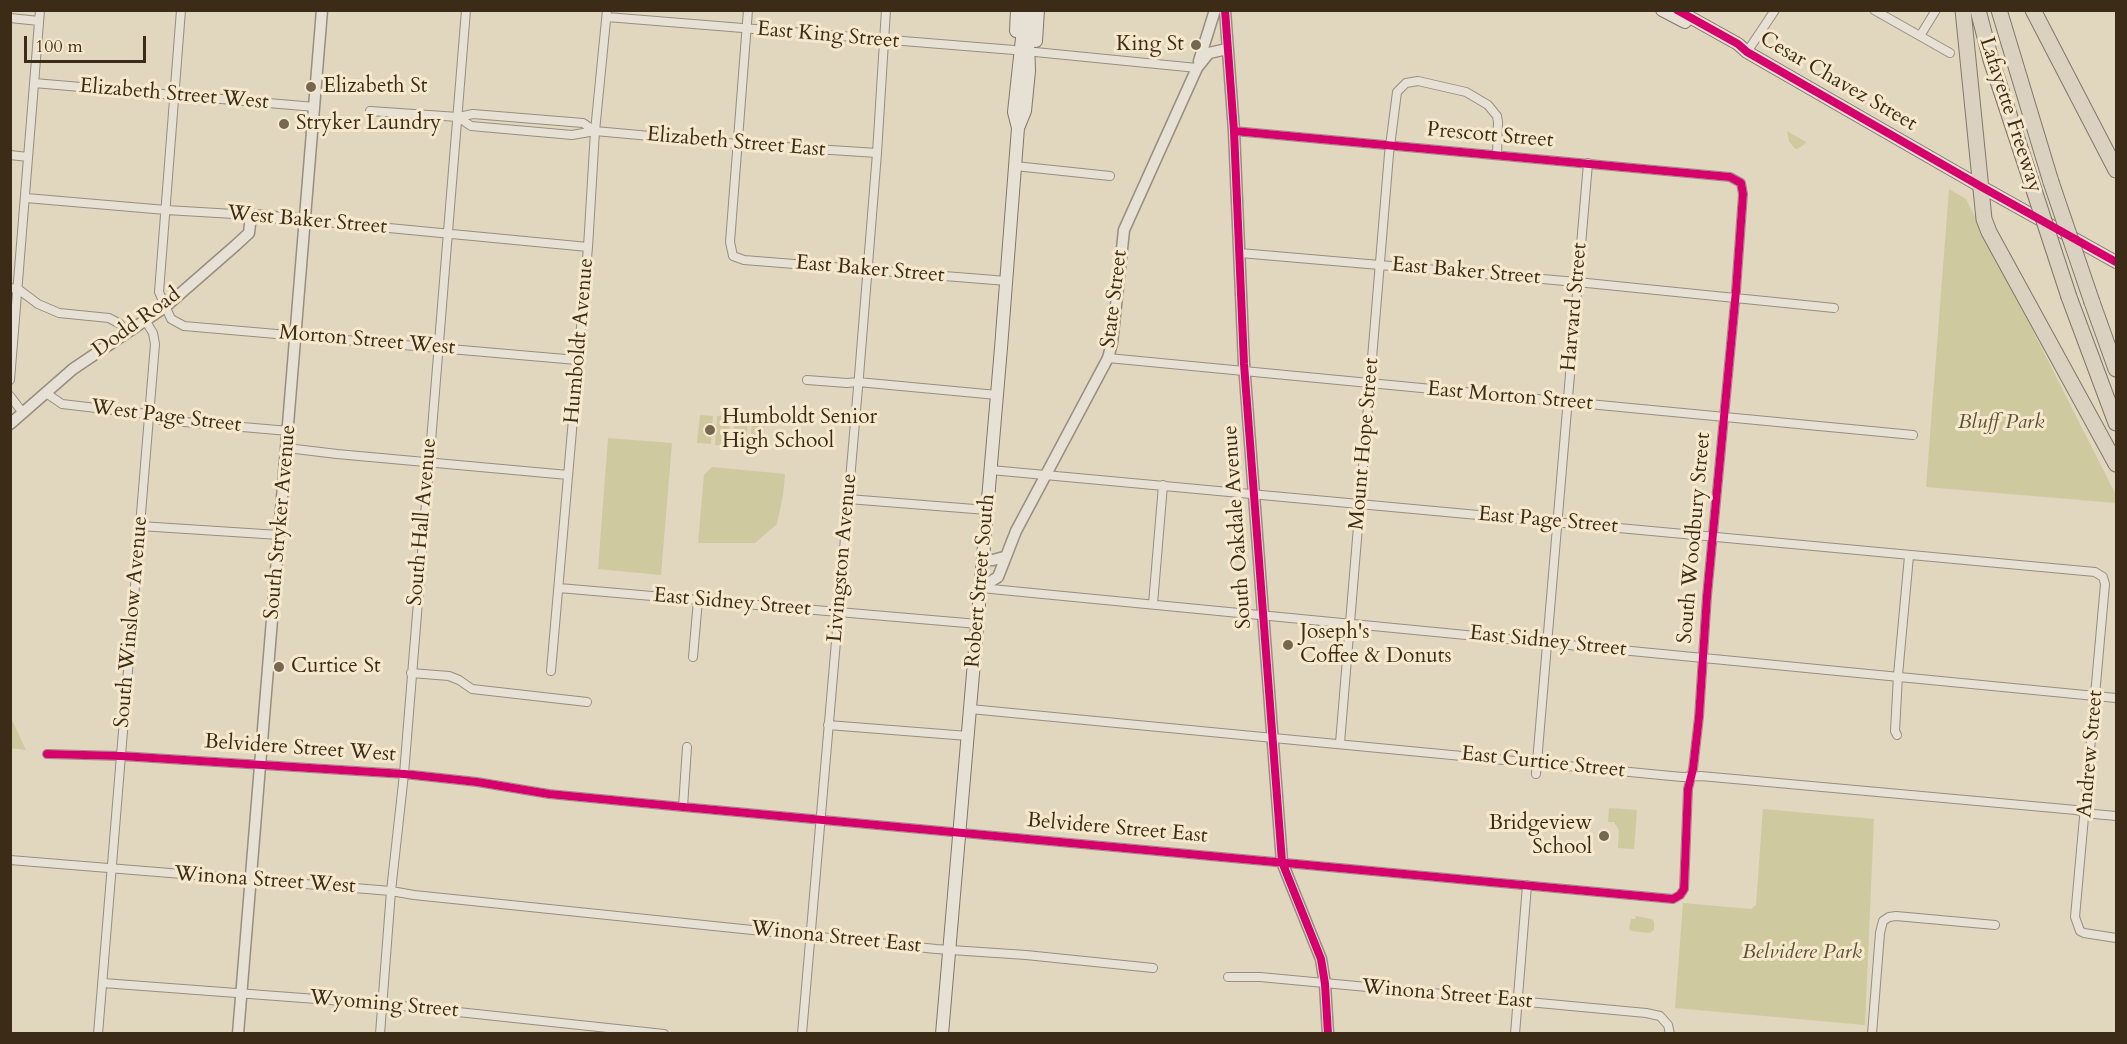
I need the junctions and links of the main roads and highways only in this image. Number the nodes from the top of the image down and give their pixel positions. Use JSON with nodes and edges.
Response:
{"nodes":[{"id":1,"x":1017,"y":10,"type":"edge"},
{"id":2,"x":1027,"y":10,"type":"edge"},
{"id":3,"x":1038,"y":10,"type":"edge"},
{"id":4,"x":1662,"y":10,"type":"edge"},
{"id":5,"x":1677,"y":10,"type":"edge"},
{"id":6,"x":1963,"y":10,"type":"edge"},
{"id":7,"x":1978,"y":10,"type":"edge"},
{"id":8,"x":1999,"y":10,"type":"edge"},
{"id":9,"x":2033,"y":10,"type":"edge"},
{"id":10,"x":1747,"y":52,"type":"junction"},
{"id":11,"x":1023,"y":71,"type":"junction"},
{"id":12,"x":2116,"y":170,"type":"edge"},
{"id":13,"x":1980,"y":186,"type":"junction"},
{"id":14,"x":2116,"y":262,"type":"edge"},
{"id":15,"x":2116,"y":369,"type":"edge"},
{"id":16,"x":2116,"y":423,"type":"edge"},
{"id":17,"x":2116,"y":464,"type":"edge"},
{"id":18,"x":942,"y":1034,"type":"edge"}],
"edges":[{"from":1,"to":11,"type":"main road"},
{"from":2,"to":11,"type":"main road","name":"Robert Street South"},
{"from":3,"to":11,"type":"main road"},
{"from":4,"to":10,"type":"main road","name":"Cesar Chavez Street"},
{"from":5,"to":10,"type":"main road","name":"Cesar Chavez Street"},
{"from":6,"to":13,"type":"highway"},
{"from":7,"to":16,"type":"highway","name":"Lafayette Freeway","bridge":true},
{"from":8,"to":15,"type":"highway","name":"Lafayette Freeway","bridge":true},
{"from":9,"to":12,"type":"highway"},
{"from":10,"to":13,"type":"main road","name":"Cesar Chavez Street"},
{"from":11,"to":18,"type":"main road","name":"Robert Street South"},
{"from":13,"to":14,"type":"main road","name":"Cesar Chavez Street"},
{"from":13,"to":17,"type":"highway"}]}
